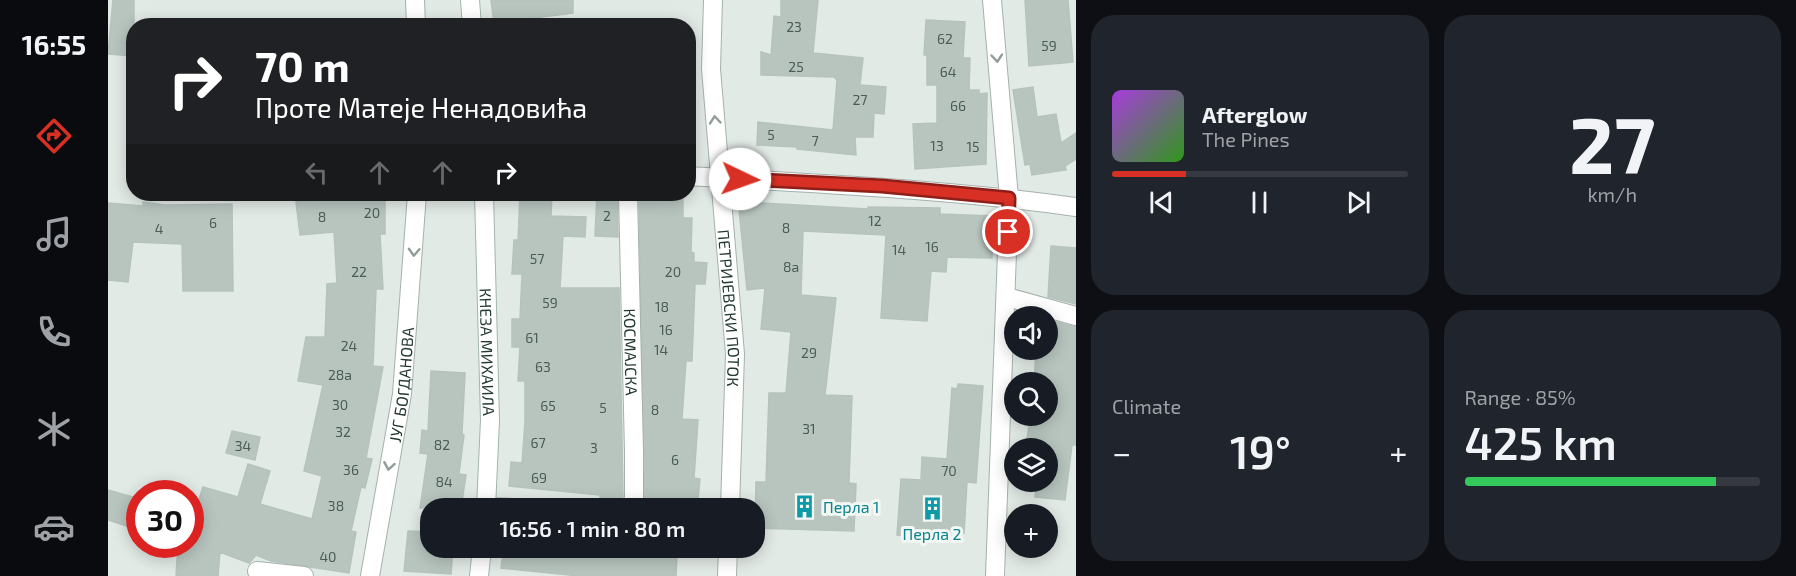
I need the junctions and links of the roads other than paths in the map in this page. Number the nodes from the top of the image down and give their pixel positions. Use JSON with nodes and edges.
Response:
{"nodes":[{"id":1,"x":415,"y":0,"type":"edge"},
{"id":2,"x":470,"y":0,"type":"edge"},
{"id":3,"x":713,"y":0,"type":"edge"},
{"id":4,"x":992,"y":0,"type":"edge"},
{"id":5,"x":416,"y":18,"type":"edge"},
{"id":6,"x":471,"y":18,"type":"edge"},
{"id":7,"x":696,"y":177,"type":"edge"},
{"id":8,"x":719,"y":178,"type":"junction"},
{"id":9,"x":1009,"y":198,"type":"junction"},
{"id":10,"x":416,"y":201,"type":"edge"},
{"id":11,"x":484,"y":201,"type":"edge"},
{"id":12,"x":628,"y":201,"type":"edge"},
{"id":13,"x":1076,"y":207,"type":"edge"},
{"id":14,"x":1007,"y":297,"type":"junction"},
{"id":15,"x":1076,"y":316,"type":"edge"},
{"id":16,"x":486,"y":498,"type":"edge"},
{"id":17,"x":634,"y":498,"type":"edge"},
{"id":18,"x":730,"y":498,"type":"edge"},
{"id":19,"x":481,"y":558,"type":"edge"},
{"id":20,"x":728,"y":558,"type":"edge"},
{"id":21,"x":257,"y":571,"type":"dead end"},
{"id":22,"x":304,"y":576,"type":"edge"},
{"id":23,"x":370,"y":576,"type":"edge"},
{"id":24,"x":479,"y":576,"type":"edge"},
{"id":25,"x":727,"y":576,"type":"edge"},
{"id":26,"x":995,"y":576,"type":"edge"}],
"edges":[{"from":1,"to":5,"type":"street"},
{"from":2,"to":6,"type":"street"},
{"from":8,"to":3,"type":"street","name":"ПЕТРИЈЕВСКИ ПОТОК","one_way":true},
{"from":4,"to":9,"type":"street","one_way":true},
{"from":7,"to":8,"type":"street"},
{"from":8,"to":9,"type":"street"},
{"from":8,"to":18,"type":"street","name":"ПЕТРИЈЕВСКИ ПОТОК"},
{"from":9,"to":13,"type":"street"},
{"from":9,"to":14,"type":"street"},
{"from":10,"to":23,"type":"street","name":"ЈУГ БОГДАНОВА","one_way":true},
{"from":11,"to":16,"type":"street","name":"КНЕЗА МИХАИЛА"},
{"from":12,"to":17,"type":"street","name":"КОСМАЈСКА"},
{"from":14,"to":15,"type":"street"},
{"from":14,"to":26,"type":"street"},
{"from":19,"to":24,"type":"street"},
{"from":20,"to":25,"type":"street"},
{"from":21,"to":22,"type":"street"}]}
